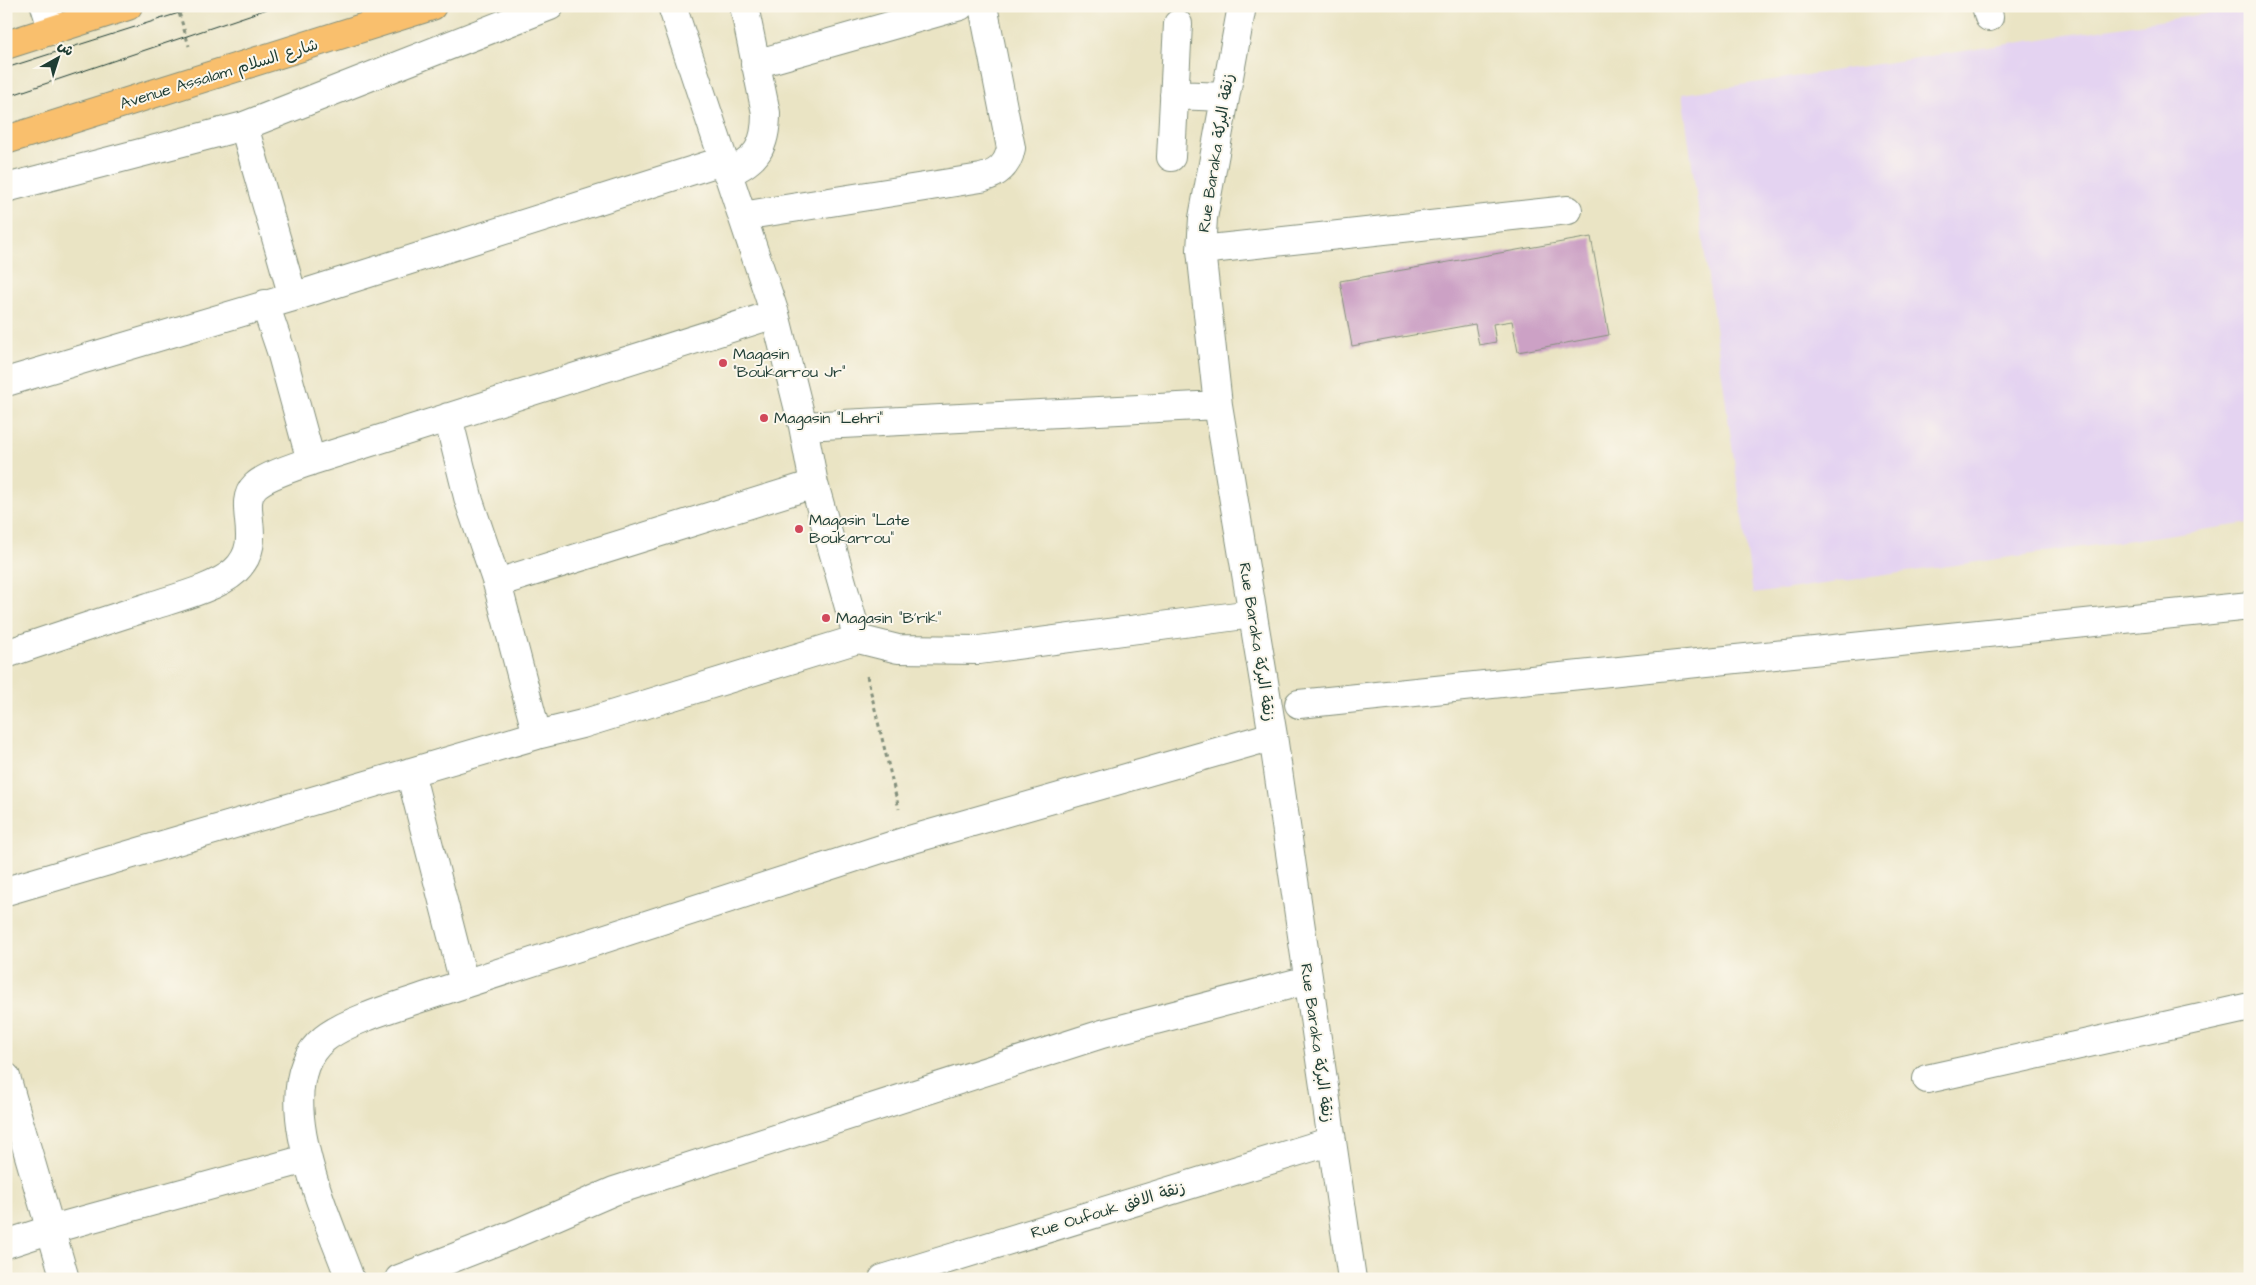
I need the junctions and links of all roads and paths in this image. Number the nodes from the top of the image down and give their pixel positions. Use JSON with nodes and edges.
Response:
{"nodes":[{"id":1,"x":128,"y":6,"type":"edge"},
{"id":2,"x":177,"y":6,"type":"edge"},
{"id":3,"x":432,"y":6,"type":"edge"},
{"id":4,"x":550,"y":6,"type":"edge"},
{"id":5,"x":672,"y":6,"type":"edge"},
{"id":6,"x":744,"y":6,"type":"edge"},
{"id":7,"x":960,"y":6,"type":"edge"},
{"id":8,"x":983,"y":6,"type":"edge"},
{"id":9,"x":1242,"y":6,"type":"edge"},
{"id":10,"x":49,"y":18,"type":"edge"},
{"id":11,"x":1178,"y":24,"type":"dead end"},
{"id":12,"x":6,"y":45,"type":"edge"},
{"id":13,"x":756,"y":64,"type":"junction"},
{"id":14,"x":200,"y":80,"type":"junction"},
{"id":15,"x":1174,"y":95,"type":"junction"},
{"id":16,"x":1224,"y":97,"type":"junction"},
{"id":17,"x":244,"y":126,"type":"junction"},
{"id":18,"x":6,"y":140,"type":"edge"},
{"id":19,"x":1171,"y":158,"type":"dead end"},
{"id":20,"x":724,"y":167,"type":"junction"},
{"id":21,"x":6,"y":188,"type":"edge"},
{"id":22,"x":1568,"y":210,"type":"dead end"},
{"id":23,"x":742,"y":216,"type":"junction"},
{"id":24,"x":1201,"y":250,"type":"junction"},
{"id":25,"x":293,"y":297,"type":"junction"},
{"id":26,"x":266,"y":304,"type":"junction"},
{"id":27,"x":775,"y":314,"type":"junction"},
{"id":28,"x":6,"y":382,"type":"edge"},
{"id":29,"x":1218,"y":405,"type":"junction"},
{"id":30,"x":448,"y":417,"type":"junction"},
{"id":31,"x":803,"y":426,"type":"junction"},
{"id":32,"x":310,"y":460,"type":"junction"},
{"id":33,"x":814,"y":484,"type":"junction"},
{"id":34,"x":496,"y":584,"type":"junction"},
{"id":35,"x":2250,"y":606,"type":"edge"},
{"id":36,"x":1252,"y":614,"type":"junction"},
{"id":37,"x":858,"y":639,"type":"junction"},
{"id":38,"x":6,"y":654,"type":"edge"},
{"id":39,"x":1299,"y":704,"type":"dead end"},
{"id":40,"x":538,"y":735,"type":"junction"},
{"id":41,"x":1273,"y":736,"type":"junction"},
{"id":42,"x":410,"y":772,"type":"junction"},
{"id":43,"x":906,"y":841,"type":"junction"},
{"id":44,"x":6,"y":891,"type":"edge"},
{"id":45,"x":1308,"y":980,"type":"junction"},
{"id":46,"x":464,"y":983,"type":"junction"},
{"id":47,"x":2250,"y":1007,"type":"edge"},
{"id":48,"x":6,"y":1077,"type":"edge"},
{"id":49,"x":1927,"y":1079,"type":"dead end"},
{"id":50,"x":1332,"y":1141,"type":"junction"},
{"id":51,"x":306,"y":1159,"type":"junction"},
{"id":52,"x":52,"y":1229,"type":"junction"},
{"id":53,"x":6,"y":1244,"type":"edge"},
{"id":54,"x":889,"y":1278,"type":"edge"},
{"id":55,"x":65,"y":1279,"type":"edge"},
{"id":56,"x":350,"y":1279,"type":"edge"},
{"id":57,"x":399,"y":1279,"type":"edge"},
{"id":58,"x":1352,"y":1279,"type":"edge"}],
"edges":[{"from":1,"to":10,"type":"main road"},
{"from":2,"to":14,"type":"path"},
{"from":3,"to":14,"type":"main road","name":"Avenue Assalam شارع السلام"},
{"from":4,"to":17,"type":"street"},
{"from":5,"to":20,"type":"street"},
{"from":6,"to":13,"type":"street"},
{"from":7,"to":13,"type":"street"},
{"from":8,"to":23,"type":"street"},
{"from":9,"to":16,"type":"street","name":"Rue Baraka زنقة البركة"},
{"from":10,"to":12,"type":"main road"},
{"from":11,"to":15,"type":"street"},
{"from":13,"to":20,"type":"street"},
{"from":14,"to":18,"type":"main road","name":"Avenue Assalam شارع السلام"},
{"from":15,"to":16,"type":"street"},
{"from":15,"to":19,"type":"street"},
{"from":16,"to":24,"type":"street","name":"Rue Baraka زنقة البركة"},
{"from":17,"to":21,"type":"street"},
{"from":17,"to":25,"type":"street"},
{"from":20,"to":23,"type":"street"},
{"from":20,"to":25,"type":"street"},
{"from":22,"to":24,"type":"street"},
{"from":23,"to":27,"type":"street"},
{"from":24,"to":29,"type":"street","name":"Rue Baraka زنقة البركة"},
{"from":25,"to":26,"type":"street"},
{"from":26,"to":28,"type":"street"},
{"from":26,"to":32,"type":"street"},
{"from":27,"to":30,"type":"street"},
{"from":27,"to":31,"type":"street"},
{"from":29,"to":31,"type":"street"},
{"from":29,"to":36,"type":"street","name":"Rue Baraka زنقة البركة"},
{"from":30,"to":32,"type":"street"},
{"from":30,"to":34,"type":"street"},
{"from":31,"to":33,"type":"street"},
{"from":32,"to":38,"type":"street"},
{"from":33,"to":34,"type":"street"},
{"from":33,"to":37,"type":"street"},
{"from":34,"to":40,"type":"street"},
{"from":35,"to":39,"type":"street"},
{"from":36,"to":37,"type":"street"},
{"from":36,"to":41,"type":"street","name":"Rue Baraka زنقة البركة"},
{"from":37,"to":40,"type":"street"},
{"from":37,"to":43,"type":"path"},
{"from":40,"to":42,"type":"street"},
{"from":41,"to":43,"type":"street"},
{"from":41,"to":45,"type":"street","name":"Rue Baraka زنقة البركة"},
{"from":42,"to":44,"type":"street"},
{"from":42,"to":46,"type":"street"},
{"from":43,"to":46,"type":"street"},
{"from":45,"to":50,"type":"street","name":"Rue Baraka زنقة البركة"},
{"from":45,"to":57,"type":"street"},
{"from":46,"to":51,"type":"street"},
{"from":47,"to":49,"type":"street"},
{"from":48,"to":52,"type":"street"},
{"from":50,"to":54,"type":"street","name":"Rue Oufouk زنقة الافق"},
{"from":50,"to":58,"type":"street","name":"Rue Baraka زنقة البركة"},
{"from":51,"to":52,"type":"street"},
{"from":51,"to":56,"type":"street"},
{"from":52,"to":53,"type":"street"},
{"from":52,"to":55,"type":"street"}]}
